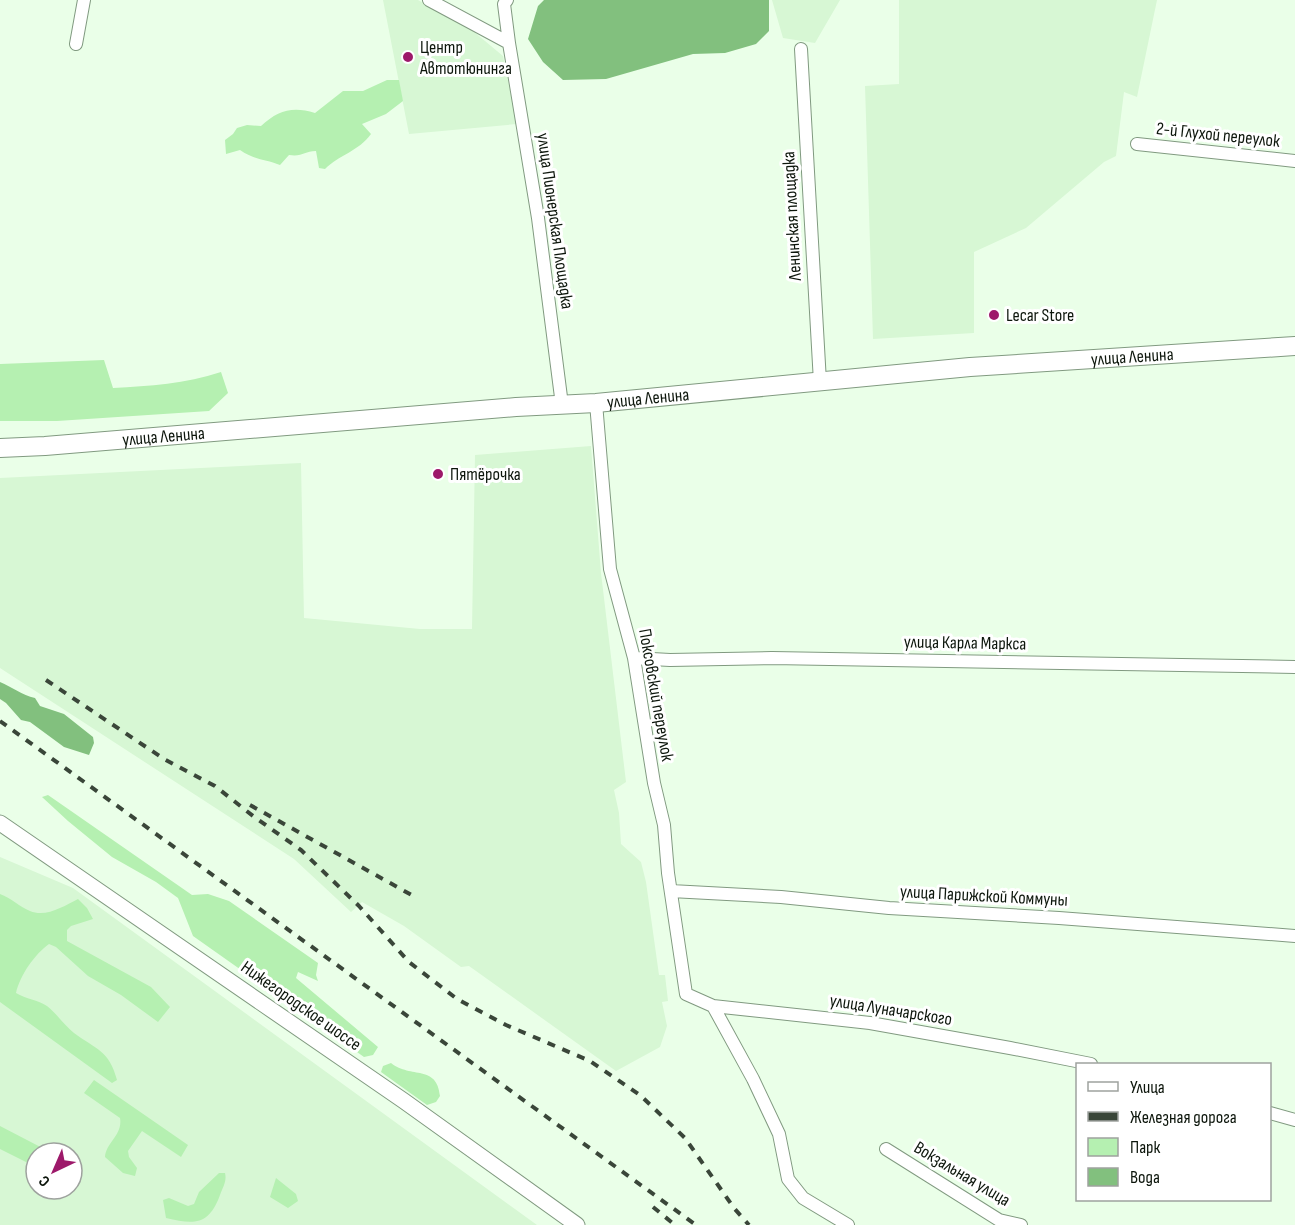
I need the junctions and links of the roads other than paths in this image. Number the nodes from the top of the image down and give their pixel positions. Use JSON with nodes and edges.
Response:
{"nodes":[{"id":1,"x":84,"y":0,"type":"edge"},
{"id":2,"x":429,"y":0,"type":"edge"},
{"id":3,"x":507,"y":0,"type":"edge"},
{"id":4,"x":509,"y":43,"type":"junction"},
{"id":5,"x":76,"y":44,"type":"dead end"},
{"id":6,"x":801,"y":49,"type":"dead end"},
{"id":7,"x":1137,"y":144,"type":"dead end"},
{"id":8,"x":1295,"y":161,"type":"edge"},
{"id":9,"x":1295,"y":346,"type":"edge"},
{"id":10,"x":820,"y":382,"type":"junction"},
{"id":11,"x":596,"y":403,"type":"junction"},
{"id":12,"x":562,"y":405,"type":"junction"},
{"id":13,"x":0,"y":448,"type":"edge"},
{"id":14,"x":634,"y":658,"type":"junction"},
{"id":15,"x":1295,"y":667,"type":"edge"},
{"id":16,"x":0,"y":823,"type":"edge"},
{"id":17,"x":671,"y":891,"type":"junction"},
{"id":18,"x":1295,"y":936,"type":"edge"},
{"id":19,"x":686,"y":994,"type":"joint"},
{"id":20,"x":713,"y":1006,"type":"junction"},
{"id":21,"x":1082,"y":1063,"type":"edge"},
{"id":22,"x":1271,"y":1114,"type":"edge"},
{"id":23,"x":1295,"y":1120,"type":"edge"},
{"id":24,"x":886,"y":1149,"type":"dead end"},
{"id":25,"x":577,"y":1225,"type":"edge"},
{"id":26,"x":848,"y":1225,"type":"edge"},
{"id":27,"x":1022,"y":1225,"type":"edge"}],
"edges":[{"from":1,"to":5,"type":"street"},
{"from":2,"to":4,"type":"street"},
{"from":3,"to":4,"type":"street","name":"улица Пионерская Площадка"},
{"from":4,"to":12,"type":"street","name":"улица Пионерская Площадка"},
{"from":6,"to":10,"type":"street","name":"Ленинская площадка"},
{"from":7,"to":8,"type":"street","name":"2-й Глухой переулок"},
{"from":9,"to":10,"type":"main road","name":"улица Ленина"},
{"from":10,"to":11,"type":"main road","name":"улица Ленина"},
{"from":11,"to":12,"type":"main road","name":"улица Ленина"},
{"from":11,"to":14,"type":"street","name":"Поксовский переулок"},
{"from":12,"to":13,"type":"main road","name":"улица Ленина"},
{"from":14,"to":15,"type":"street","name":"улица Карла Маркса"},
{"from":14,"to":17,"type":"street","name":"Поксовский переулок"},
{"from":16,"to":25,"type":"street","name":"Нижегородское шоссе"},
{"from":17,"to":18,"type":"street","name":"улица Парижской Коммуны"},
{"from":17,"to":19,"type":"street","name":"Поксовский переулок"},
{"from":19,"to":20,"type":"street","name":"улица Луначарского"},
{"from":20,"to":21,"type":"street","name":"улица Луначарского"},
{"from":20,"to":26,"type":"street"},
{"from":22,"to":23,"type":"street"},
{"from":24,"to":27,"type":"street","name":"Вокзальная улица"}]}
